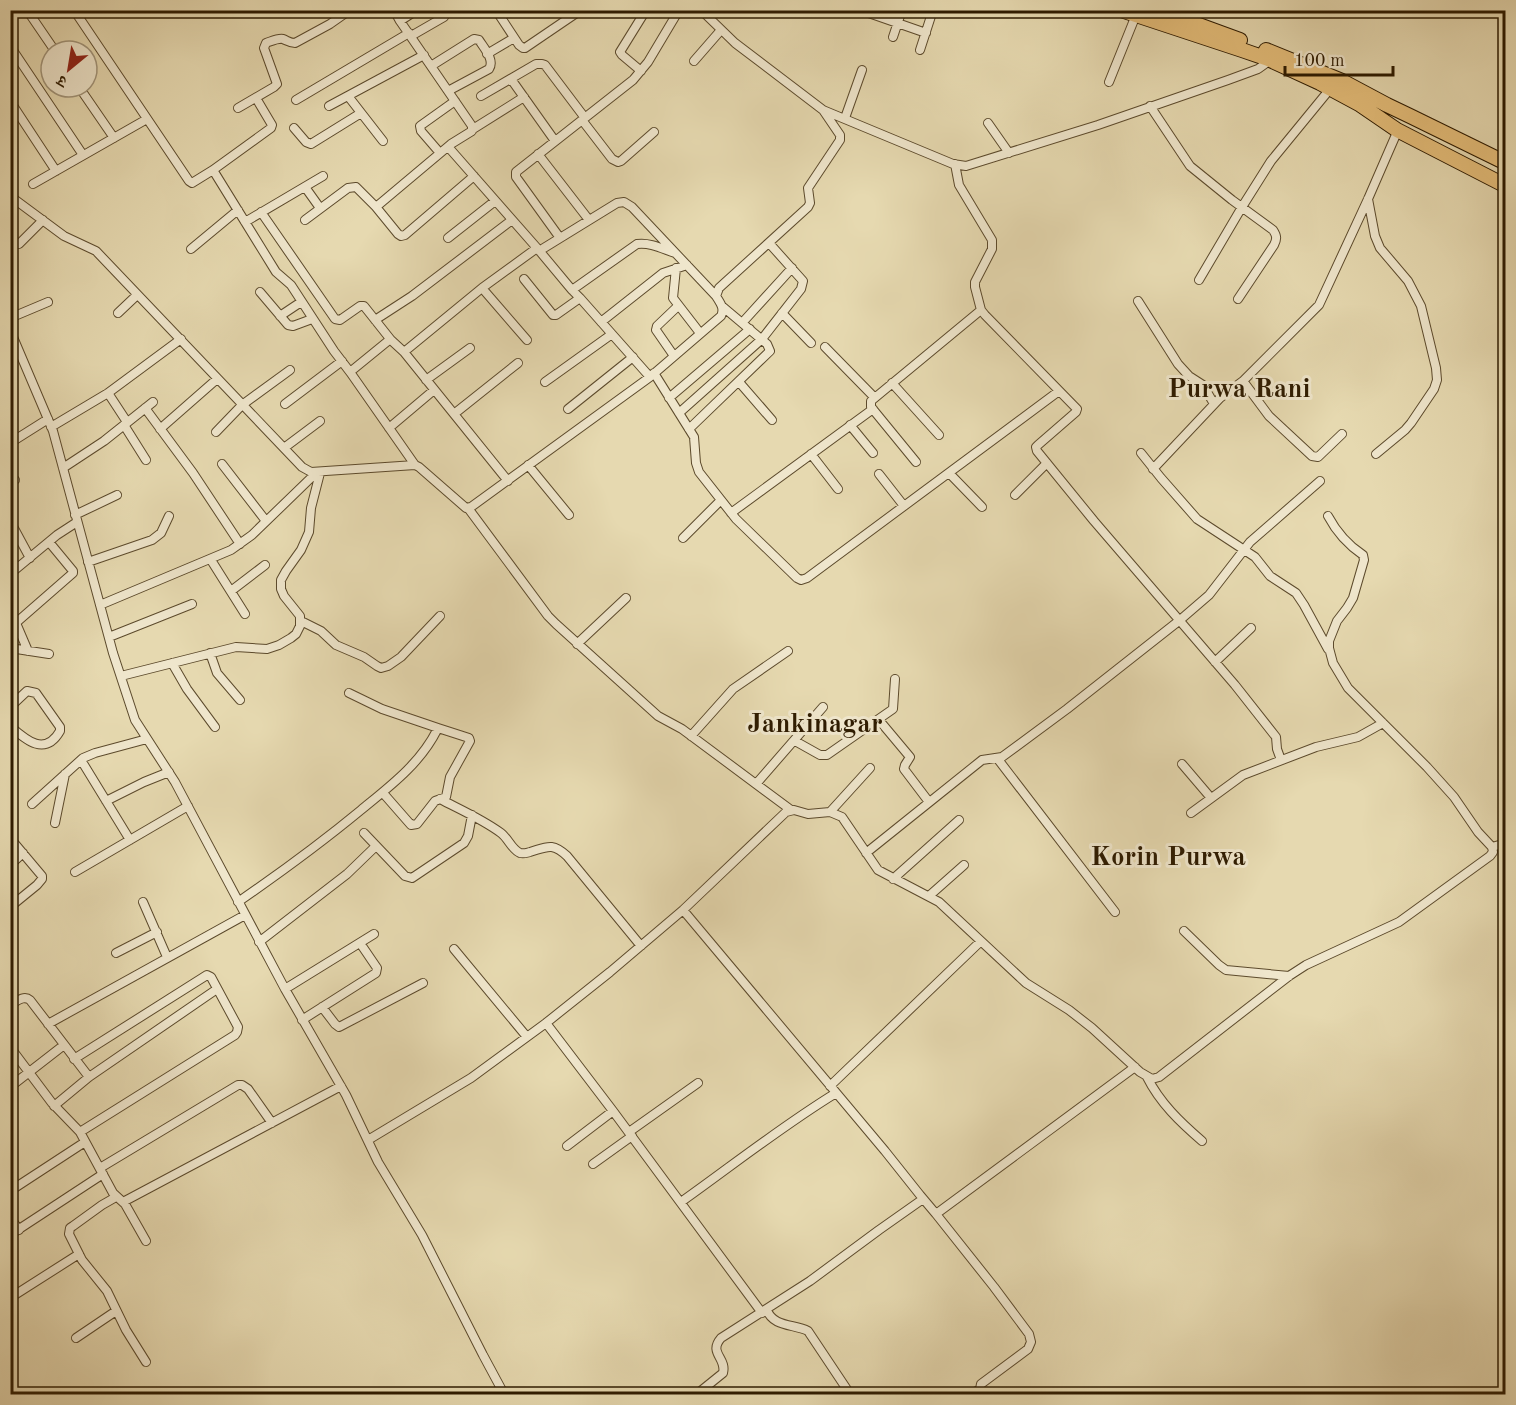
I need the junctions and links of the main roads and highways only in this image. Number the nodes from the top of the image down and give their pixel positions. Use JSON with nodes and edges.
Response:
{"nodes":[{"id":1,"x":1121,"y":10,"type":"edge"},
{"id":2,"x":1158,"y":10,"type":"edge"},
{"id":3,"x":1270,"y":55,"type":"junction"},
{"id":4,"x":1506,"y":163,"type":"edge"},
{"id":5,"x":1506,"y":186,"type":"edge"}],
"edges":[{"from":1,"to":3,"type":"highway"},
{"from":2,"to":3,"type":"highway"},
{"from":3,"to":4,"type":"highway"},
{"from":3,"to":5,"type":"highway"}]}
